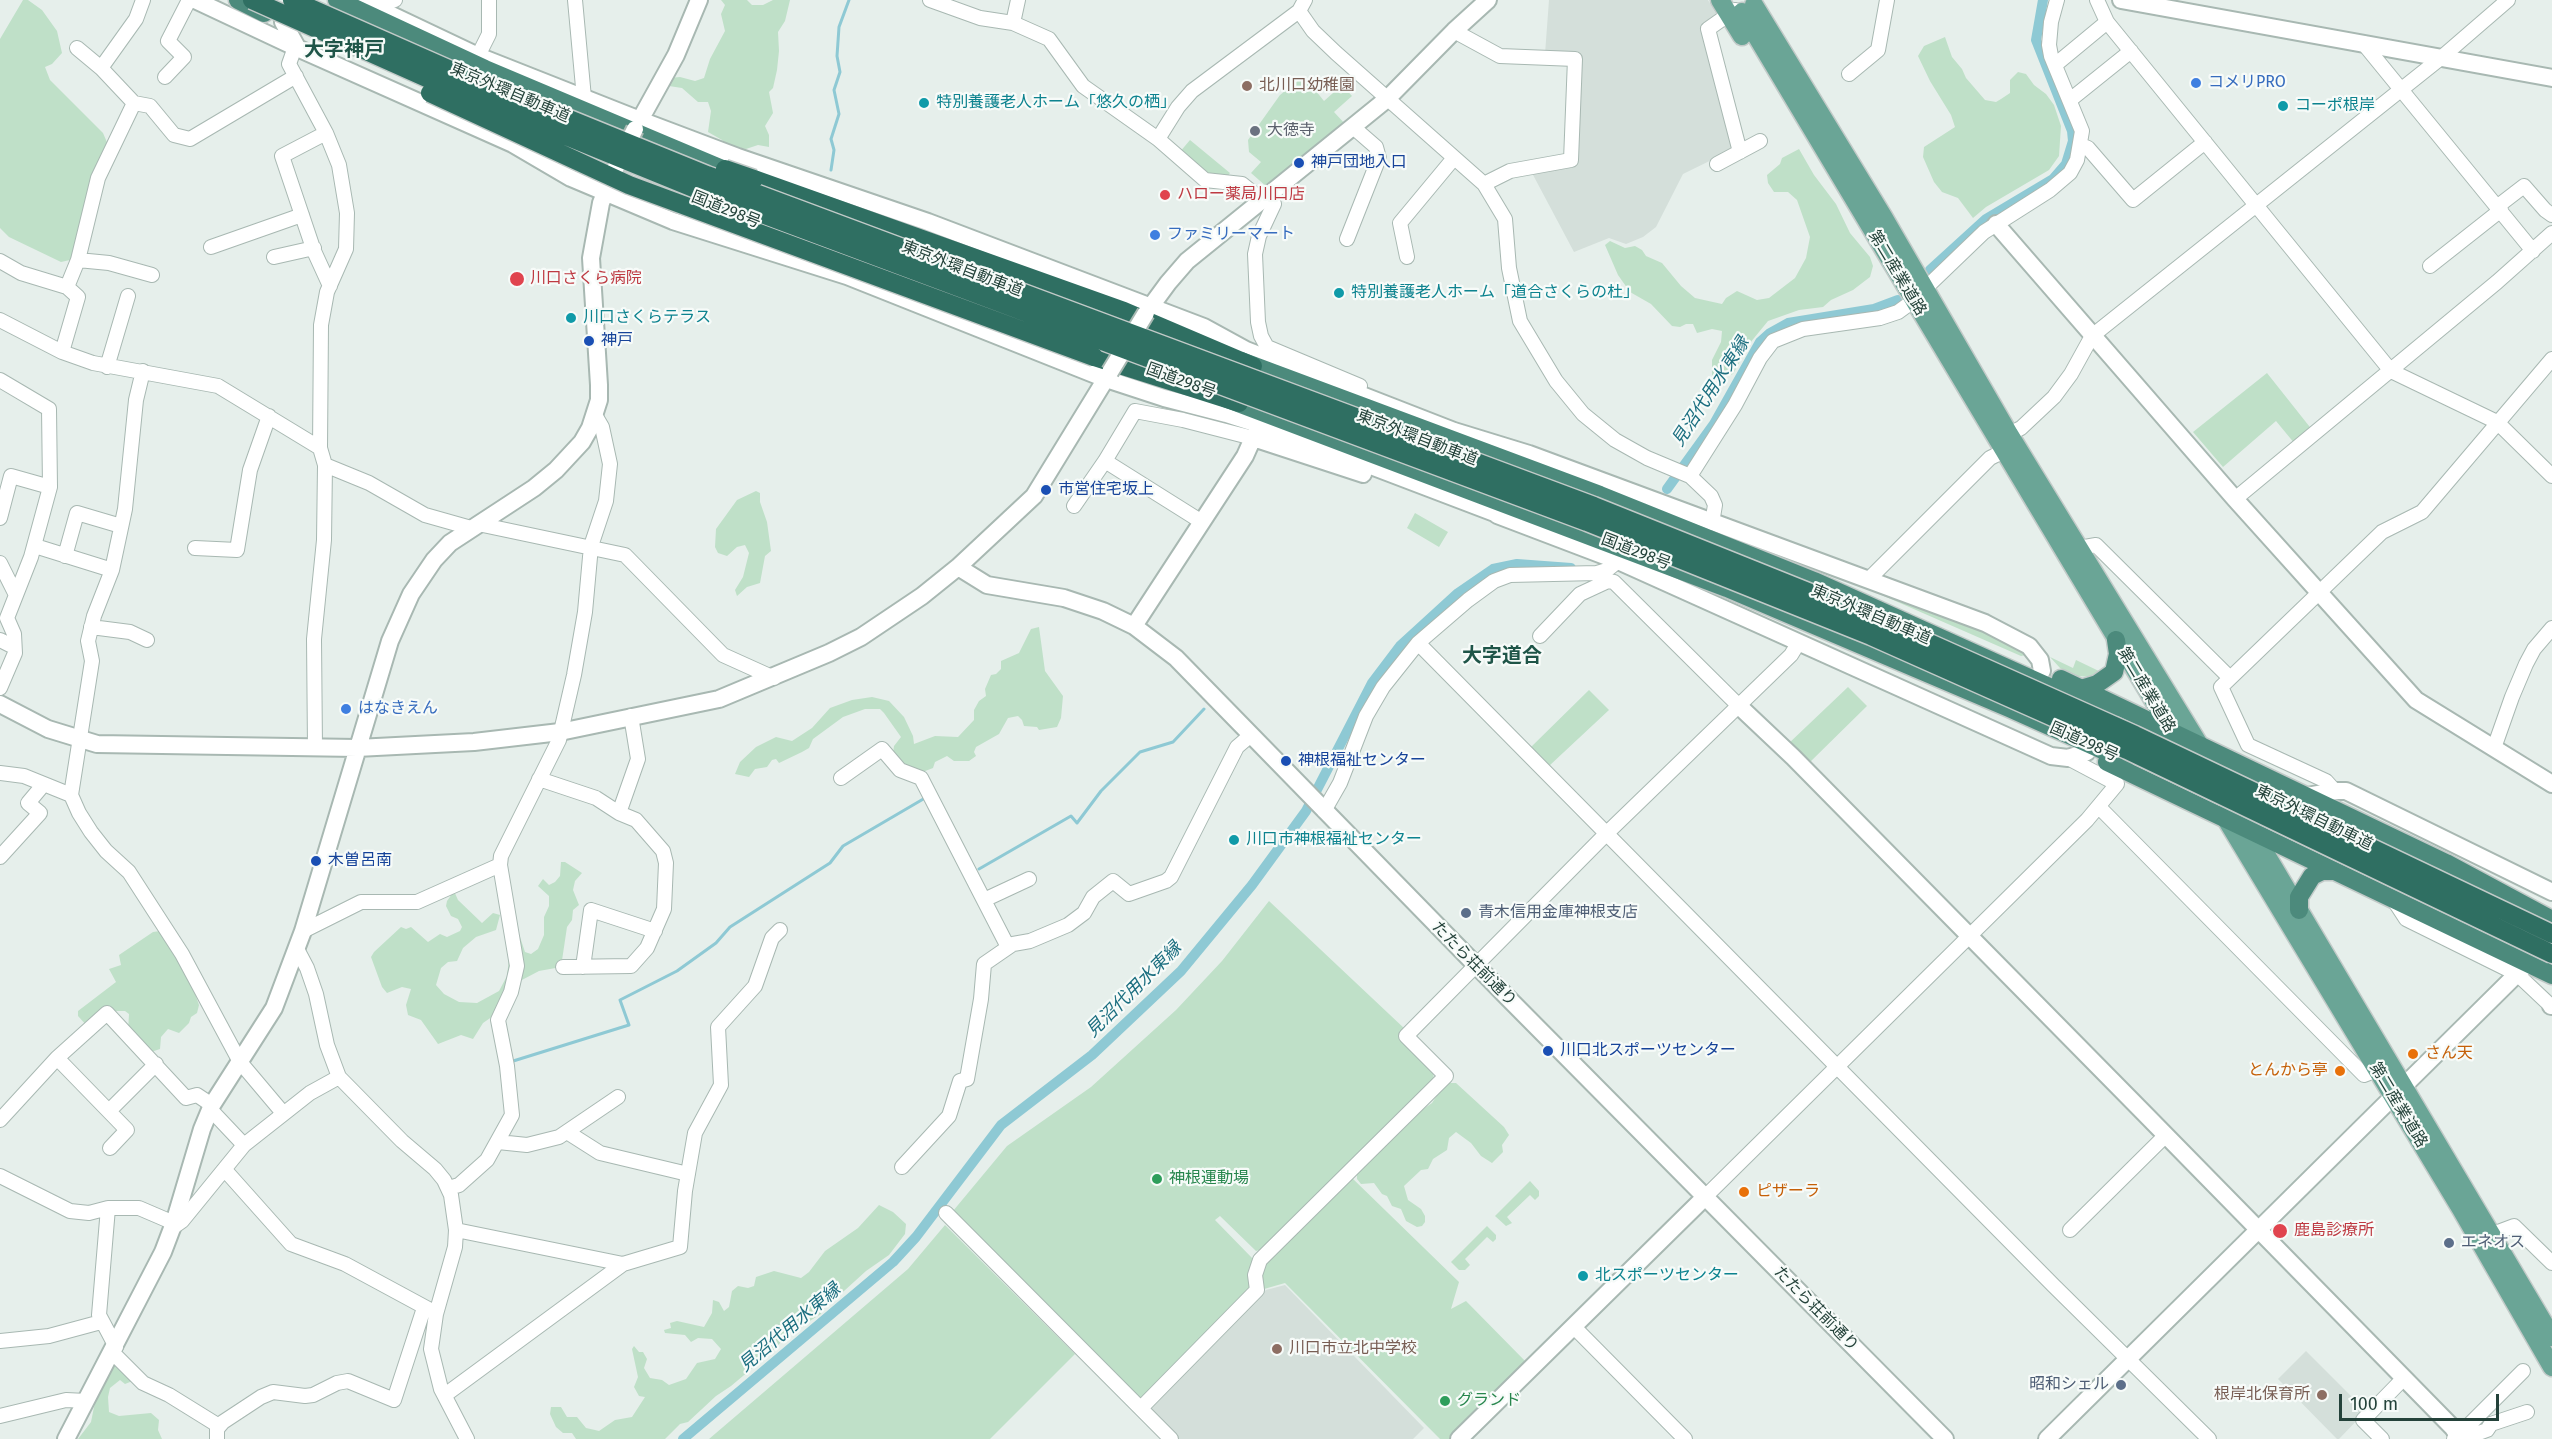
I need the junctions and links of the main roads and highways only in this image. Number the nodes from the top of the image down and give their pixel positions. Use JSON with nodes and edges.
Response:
{"nodes":[{"id":1,"x":238,"y":0,"type":"edge"},
{"id":2,"x":244,"y":0,"type":"edge"},
{"id":3,"x":252,"y":0,"type":"edge"},
{"id":4,"x":292,"y":0,"type":"edge"},
{"id":5,"x":312,"y":0,"type":"edge"},
{"id":6,"x":337,"y":0,"type":"edge"},
{"id":7,"x":1744,"y":5,"type":"edge"},
{"id":8,"x":471,"y":79,"type":"junction"},
{"id":9,"x":522,"y":100,"type":"junction"},
{"id":10,"x":1918,"y":294,"type":"junction"},
{"id":11,"x":1253,"y":366,"type":"junction"},
{"id":12,"x":1239,"y":403,"type":"junction"},
{"id":13,"x":2006,"y":442,"type":"junction"},
{"id":14,"x":1814,"y":581,"type":"junction"},
{"id":15,"x":1799,"y":619,"type":"junction"},
{"id":16,"x":2116,"y":640,"type":"junction"},
{"id":17,"x":2084,"y":688,"type":"junction"},
{"id":18,"x":2112,"y":716,"type":"dead end"},
{"id":19,"x":2170,"y":729,"type":"junction"},
{"id":20,"x":2197,"y":742,"type":"junction"},
{"id":21,"x":2125,"y":760,"type":"tunnel mouth"},
{"id":22,"x":2226,"y":818,"type":"junction"},
{"id":23,"x":2332,"y":818,"type":"dead end"},
{"id":24,"x":2252,"y":831,"type":"junction"},
{"id":25,"x":2333,"y":865,"type":"junction"},
{"id":26,"x":2299,"y":910,"type":"junction"},
{"id":27,"x":2552,"y":921,"type":"edge"},
{"id":28,"x":2552,"y":934,"type":"edge"},
{"id":29,"x":2552,"y":954,"type":"edge"},
{"id":30,"x":2552,"y":967,"type":"edge"},
{"id":31,"x":2552,"y":975,"type":"edge"},
{"id":32,"x":2399,"y":1091,"type":"junction"},
{"id":33,"x":2552,"y":1337,"type":"edge"},
{"id":34,"x":2552,"y":1366,"type":"edge"}],
"edges":[{"from":1,"to":12,"type":"highway","name":"国道298号"},
{"from":2,"to":12,"type":"highway","bridge":true},
{"from":3,"to":29,"type":"highway","name":"東京外環自動車道","bridge":true},
{"from":4,"to":8,"type":"highway","name":"東京外環自動車道","bridge":true},
{"from":5,"to":8,"type":"highway","bridge":true},
{"from":6,"to":11,"type":"highway"},
{"from":7,"to":10,"type":"main road","name":"第二産業道路"},
{"from":7,"to":10,"type":"main road","name":"第二産業道路"},
{"from":8,"to":9,"type":"highway","name":"東京外環自動車道","bridge":true},
{"from":9,"to":11,"type":"highway","bridge":true},
{"from":9,"to":28,"type":"highway","name":"東京外環自動車道","bridge":true},
{"from":10,"to":13,"type":"main road","name":"第二産業道路"},
{"from":11,"to":14,"type":"highway"},
{"from":12,"to":15,"type":"highway","name":"国道298号"},
{"from":13,"to":16,"type":"main road","name":"第二産業道路"},
{"from":13,"to":20,"type":"main road","name":"第二産業道路"},
{"from":14,"to":17,"type":"highway"},
{"from":14,"to":18,"type":"highway"},
{"from":15,"to":21,"type":"highway","name":"国道298号"},
{"from":15,"to":22,"type":"highway"},
{"from":16,"to":17,"type":"highway"},
{"from":16,"to":19,"type":"main road","name":"第二産業道路"},
{"from":17,"to":19,"type":"highway"},
{"from":19,"to":20,"type":"highway"},
{"from":19,"to":22,"type":"main road","name":"第二産業道路"},
{"from":20,"to":24,"type":"main road","name":"第二産業道路"},
{"from":20,"to":27,"type":"highway"},
{"from":22,"to":24,"type":"highway"},
{"from":22,"to":32,"type":"main road","name":"第二産業道路"},
{"from":23,"to":27,"type":"highway"},
{"from":24,"to":25,"type":"highway"},
{"from":24,"to":26,"type":"main road","name":"第二産業道路"},
{"from":25,"to":26,"type":"highway"},
{"from":25,"to":30,"type":"highway"},
{"from":25,"to":31,"type":"highway"},
{"from":26,"to":32,"type":"main road","name":"第二産業道路"},
{"from":32,"to":33,"type":"main road","name":"第二産業道路"},
{"from":32,"to":34,"type":"main road","name":"第二産業道路"}]}
